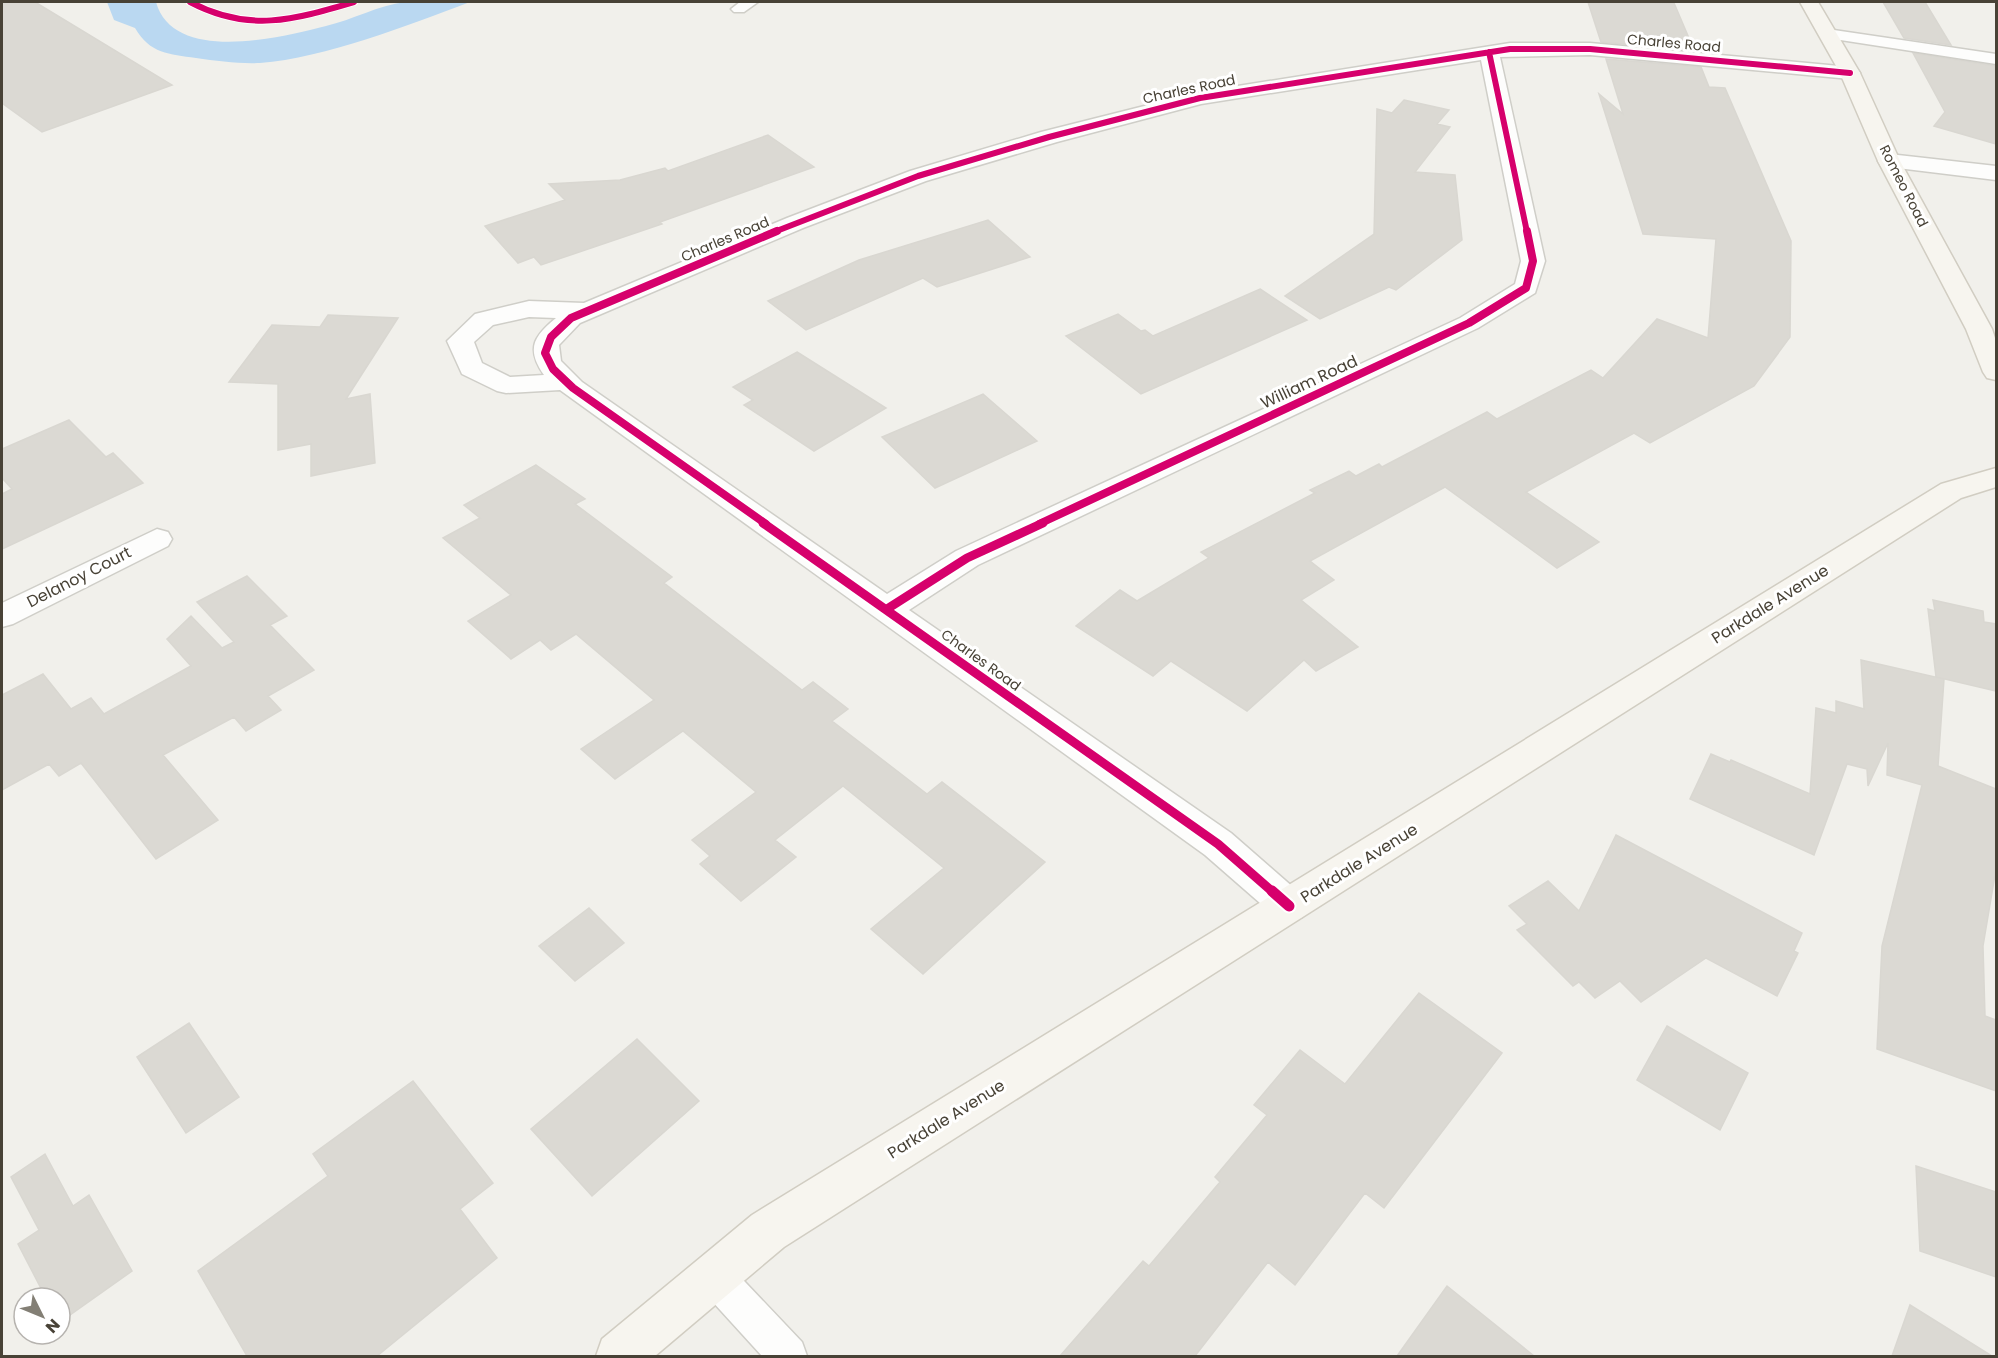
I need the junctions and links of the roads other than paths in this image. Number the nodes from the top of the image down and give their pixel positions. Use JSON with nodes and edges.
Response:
{"nodes":[{"id":1,"x":1809,"y":2,"type":"edge"},
{"id":2,"x":1827,"y":34,"type":"junction"},
{"id":3,"x":1489,"y":52,"type":"junction"},
{"id":4,"x":1996,"y":59,"type":"edge"},
{"id":5,"x":1850,"y":73,"type":"junction"},
{"id":6,"x":1889,"y":161,"type":"junction"},
{"id":7,"x":1996,"y":173,"type":"edge"},
{"id":8,"x":586,"y":311,"type":"junction"},
{"id":9,"x":1996,"y":372,"type":"edge"},
{"id":10,"x":566,"y":382,"type":"junction"},
{"id":11,"x":1996,"y":477,"type":"edge"},
{"id":12,"x":157,"y":539,"type":"dead end"},
{"id":13,"x":887,"y":609,"type":"junction"},
{"id":14,"x":2,"y":616,"type":"edge"},
{"id":15,"x":1289,"y":906,"type":"junction"},
{"id":16,"x":714,"y":1276,"type":"junction"},
{"id":17,"x":619,"y":1356,"type":"edge"},
{"id":18,"x":788,"y":1356,"type":"edge"}],
"edges":[{"from":1,"to":2,"type":"main road","name":"Romeo Road"},
{"from":2,"to":4,"type":"lane"},
{"from":2,"to":5,"type":"main road","name":"Romeo Road"},
{"from":3,"to":5,"type":"street","name":"Charles Road"},
{"from":3,"to":8,"type":"street","name":"Charles Road"},
{"from":3,"to":13,"type":"street","name":"William Road"},
{"from":5,"to":6,"type":"main road","name":"Romeo Road"},
{"from":6,"to":7,"type":"street"},
{"from":6,"to":9,"type":"main road","name":"Romeo Road"},
{"from":8,"to":10,"type":"street","name":"Charles Road"},
{"from":8,"to":10,"type":"street","name":"Charles Road"},
{"from":10,"to":13,"type":"street","name":"Charles Road"},
{"from":11,"to":15,"type":"main road","name":"Parkdale Avenue"},
{"from":12,"to":14,"type":"street","name":"Delanoy Court"},
{"from":13,"to":15,"type":"street","name":"Charles Road"},
{"from":15,"to":16,"type":"main road","name":"Parkdale Avenue"},
{"from":16,"to":17,"type":"main road","name":"Parkdale Avenue"},
{"from":16,"to":18,"type":"lane"}]}
